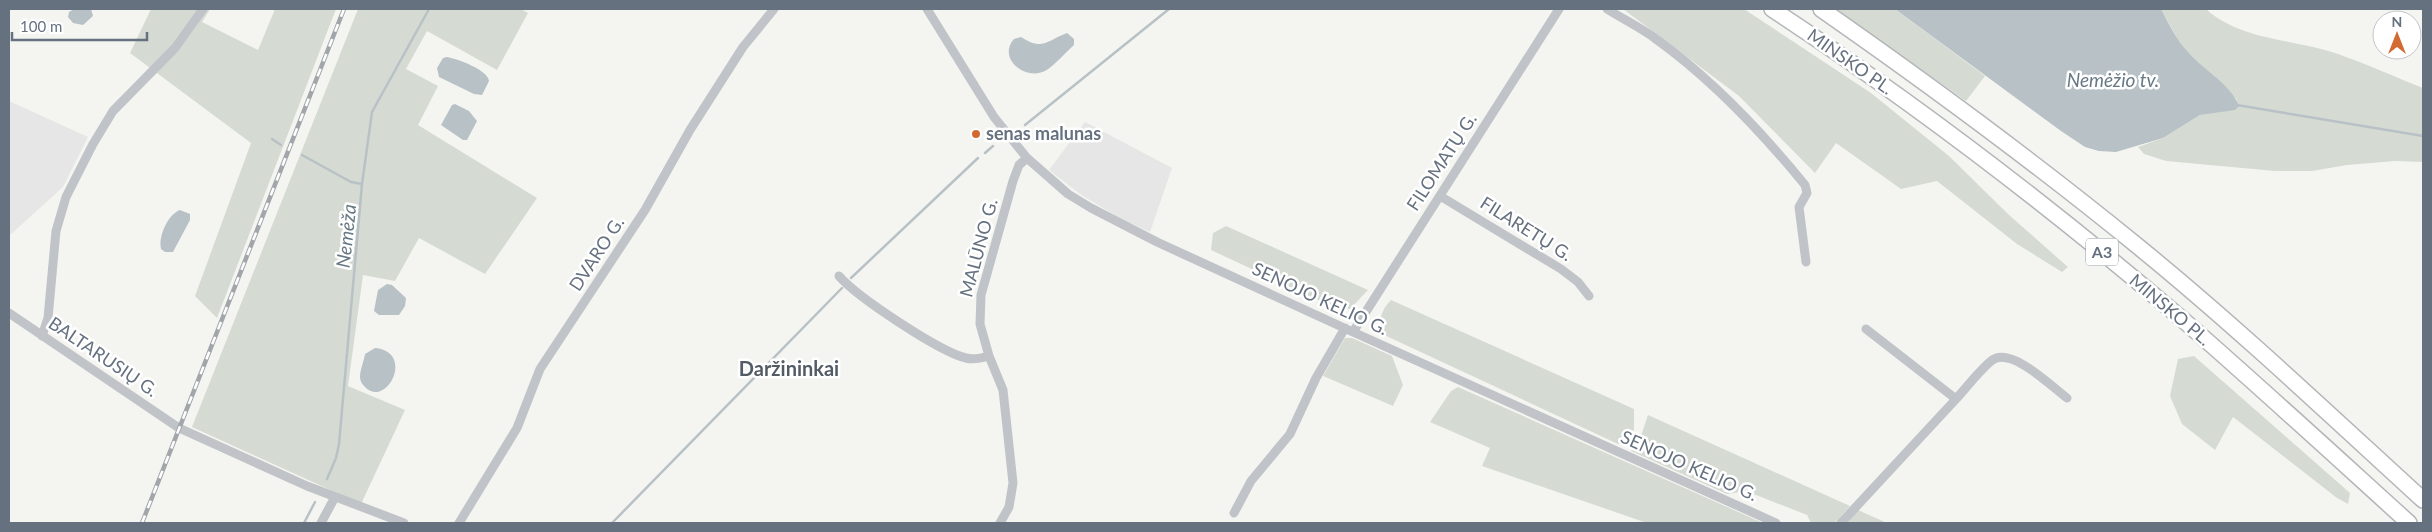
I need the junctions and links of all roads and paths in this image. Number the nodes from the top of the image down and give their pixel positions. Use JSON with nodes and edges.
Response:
{"nodes":[{"id":1,"x":202,"y":9,"type":"edge"},
{"id":2,"x":774,"y":9,"type":"edge"},
{"id":3,"x":927,"y":9,"type":"edge"},
{"id":4,"x":1559,"y":9,"type":"edge"},
{"id":5,"x":1607,"y":9,"type":"edge"},
{"id":6,"x":1772,"y":9,"type":"edge"},
{"id":7,"x":1821,"y":9,"type":"edge"},
{"id":8,"x":1027,"y":158,"type":"junction"},
{"id":9,"x":1440,"y":196,"type":"junction"},
{"id":10,"x":1806,"y":262,"type":"dead end"},
{"id":11,"x":839,"y":276,"type":"dead end"},
{"id":12,"x":1588,"y":296,"type":"dead end"},
{"id":13,"x":9,"y":313,"type":"edge"},
{"id":14,"x":1866,"y":329,"type":"dead end"},
{"id":15,"x":1349,"y":330,"type":"junction"},
{"id":16,"x":42,"y":336,"type":"junction"},
{"id":17,"x":989,"y":356,"type":"junction"},
{"id":18,"x":2067,"y":398,"type":"dead end"},
{"id":19,"x":1956,"y":399,"type":"junction"},
{"id":20,"x":335,"y":498,"type":"junction"},
{"id":21,"x":2423,"y":500,"type":"edge"},
{"id":22,"x":1234,"y":513,"type":"dead end"},
{"id":23,"x":322,"y":523,"type":"edge"},
{"id":24,"x":404,"y":523,"type":"edge"},
{"id":25,"x":459,"y":523,"type":"edge"},
{"id":26,"x":1000,"y":523,"type":"edge"},
{"id":27,"x":1776,"y":523,"type":"edge"},
{"id":28,"x":1841,"y":523,"type":"edge"},
{"id":29,"x":2409,"y":523,"type":"edge"}],
"edges":[{"from":1,"to":16,"type":"street"},
{"from":2,"to":25,"type":"street","name":"DVARO G."},
{"from":3,"to":8,"type":"street","name":"SENOJO KELIO G."},
{"from":4,"to":9,"type":"street","name":"FILOMATŲ G."},
{"from":5,"to":10,"type":"street"},
{"from":6,"to":29,"type":"highway","name":"MINSKO PL.","number":"A3"},
{"from":7,"to":21,"type":"highway","name":"MINSKO PL.","number":"A3"},
{"from":8,"to":15,"type":"street","name":"SENOJO KELIO G."},
{"from":8,"to":17,"type":"street","name":"MALŪNO G."},
{"from":9,"to":12,"type":"street","name":"FILARETŲ G."},
{"from":9,"to":15,"type":"street","name":"FILOMATŲ G."},
{"from":11,"to":17,"type":"street"},
{"from":13,"to":16,"type":"street","name":"BALTARUSIŲ G."},
{"from":14,"to":19,"type":"street"},
{"from":15,"to":22,"type":"street","name":"FILOMATŲ G."},
{"from":15,"to":27,"type":"street","name":"SENOJO KELIO G."},
{"from":16,"to":20,"type":"street","name":"BALTARUSIŲ G."},
{"from":17,"to":26,"type":"street","name":"MALŪNO G."},
{"from":18,"to":19,"type":"street"},
{"from":19,"to":28,"type":"street"},
{"from":20,"to":23,"type":"street"},
{"from":20,"to":24,"type":"street","name":"BALTARUSIŲ G."}]}
